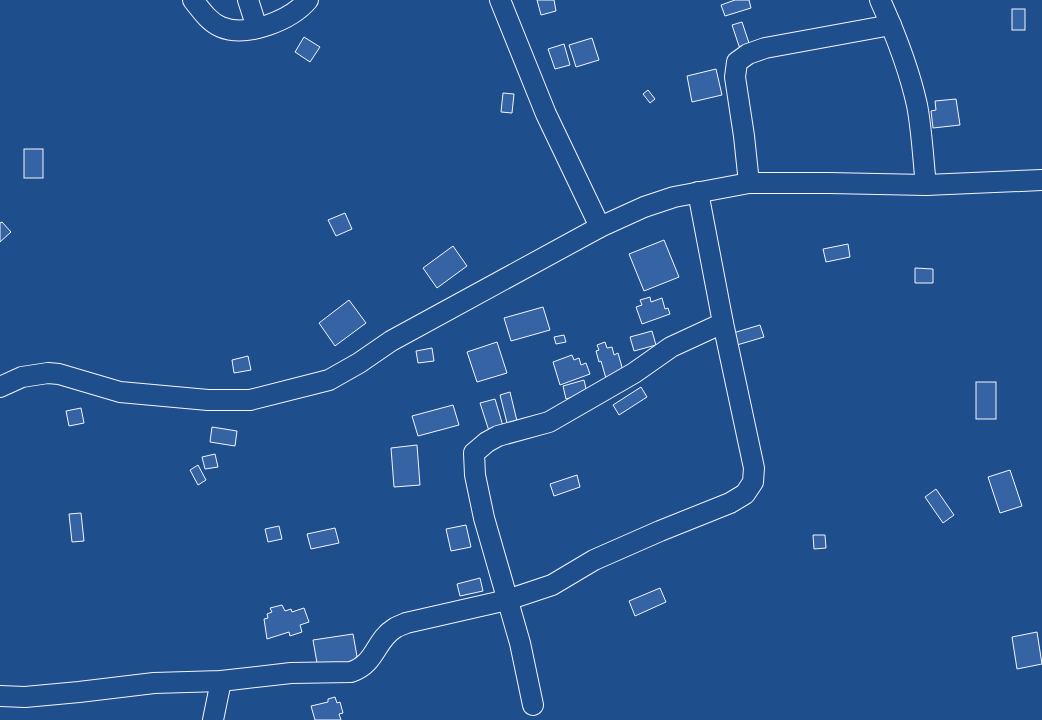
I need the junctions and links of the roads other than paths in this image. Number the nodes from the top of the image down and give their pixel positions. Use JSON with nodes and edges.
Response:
{"nodes":[{"id":1,"x":193,"y":0,"type":"edge"},
{"id":2,"x":248,"y":0,"type":"edge"},
{"id":3,"x":308,"y":0,"type":"edge"},
{"id":4,"x":500,"y":0,"type":"edge"},
{"id":5,"x":880,"y":0,"type":"edge"},
{"id":6,"x":891,"y":25,"type":"junction"},
{"id":7,"x":257,"y":28,"type":"junction"},
{"id":8,"x":1042,"y":180,"type":"edge"},
{"id":9,"x":749,"y":183,"type":"junction"},
{"id":10,"x":926,"y":185,"type":"junction"},
{"id":11,"x":698,"y":192,"type":"junction"},
{"id":12,"x":600,"y":227,"type":"junction"},
{"id":13,"x":723,"y":323,"type":"junction"},
{"id":14,"x":0,"y":387,"type":"edge"},
{"id":15,"x":507,"y":600,"type":"junction"},
{"id":16,"x":221,"y":681,"type":"junction"},
{"id":17,"x":0,"y":696,"type":"edge"},
{"id":18,"x":533,"y":705,"type":"dead end"},
{"id":19,"x":213,"y":720,"type":"edge"}],
"edges":[{"from":1,"to":7,"type":"street"},
{"from":2,"to":7,"type":"street"},
{"from":3,"to":7,"type":"street"},
{"from":4,"to":12,"type":"street"},
{"from":5,"to":6,"type":"street"},
{"from":6,"to":9,"type":"street"},
{"from":6,"to":10,"type":"street"},
{"from":8,"to":10,"type":"street"},
{"from":9,"to":10,"type":"street"},
{"from":9,"to":11,"type":"street"},
{"from":11,"to":12,"type":"street"},
{"from":11,"to":13,"type":"street"},
{"from":12,"to":14,"type":"street"},
{"from":13,"to":15,"type":"street"},
{"from":13,"to":15,"type":"street"},
{"from":15,"to":16,"type":"street"},
{"from":15,"to":18,"type":"street"},
{"from":16,"to":17,"type":"street"},
{"from":16,"to":19,"type":"street"}]}
